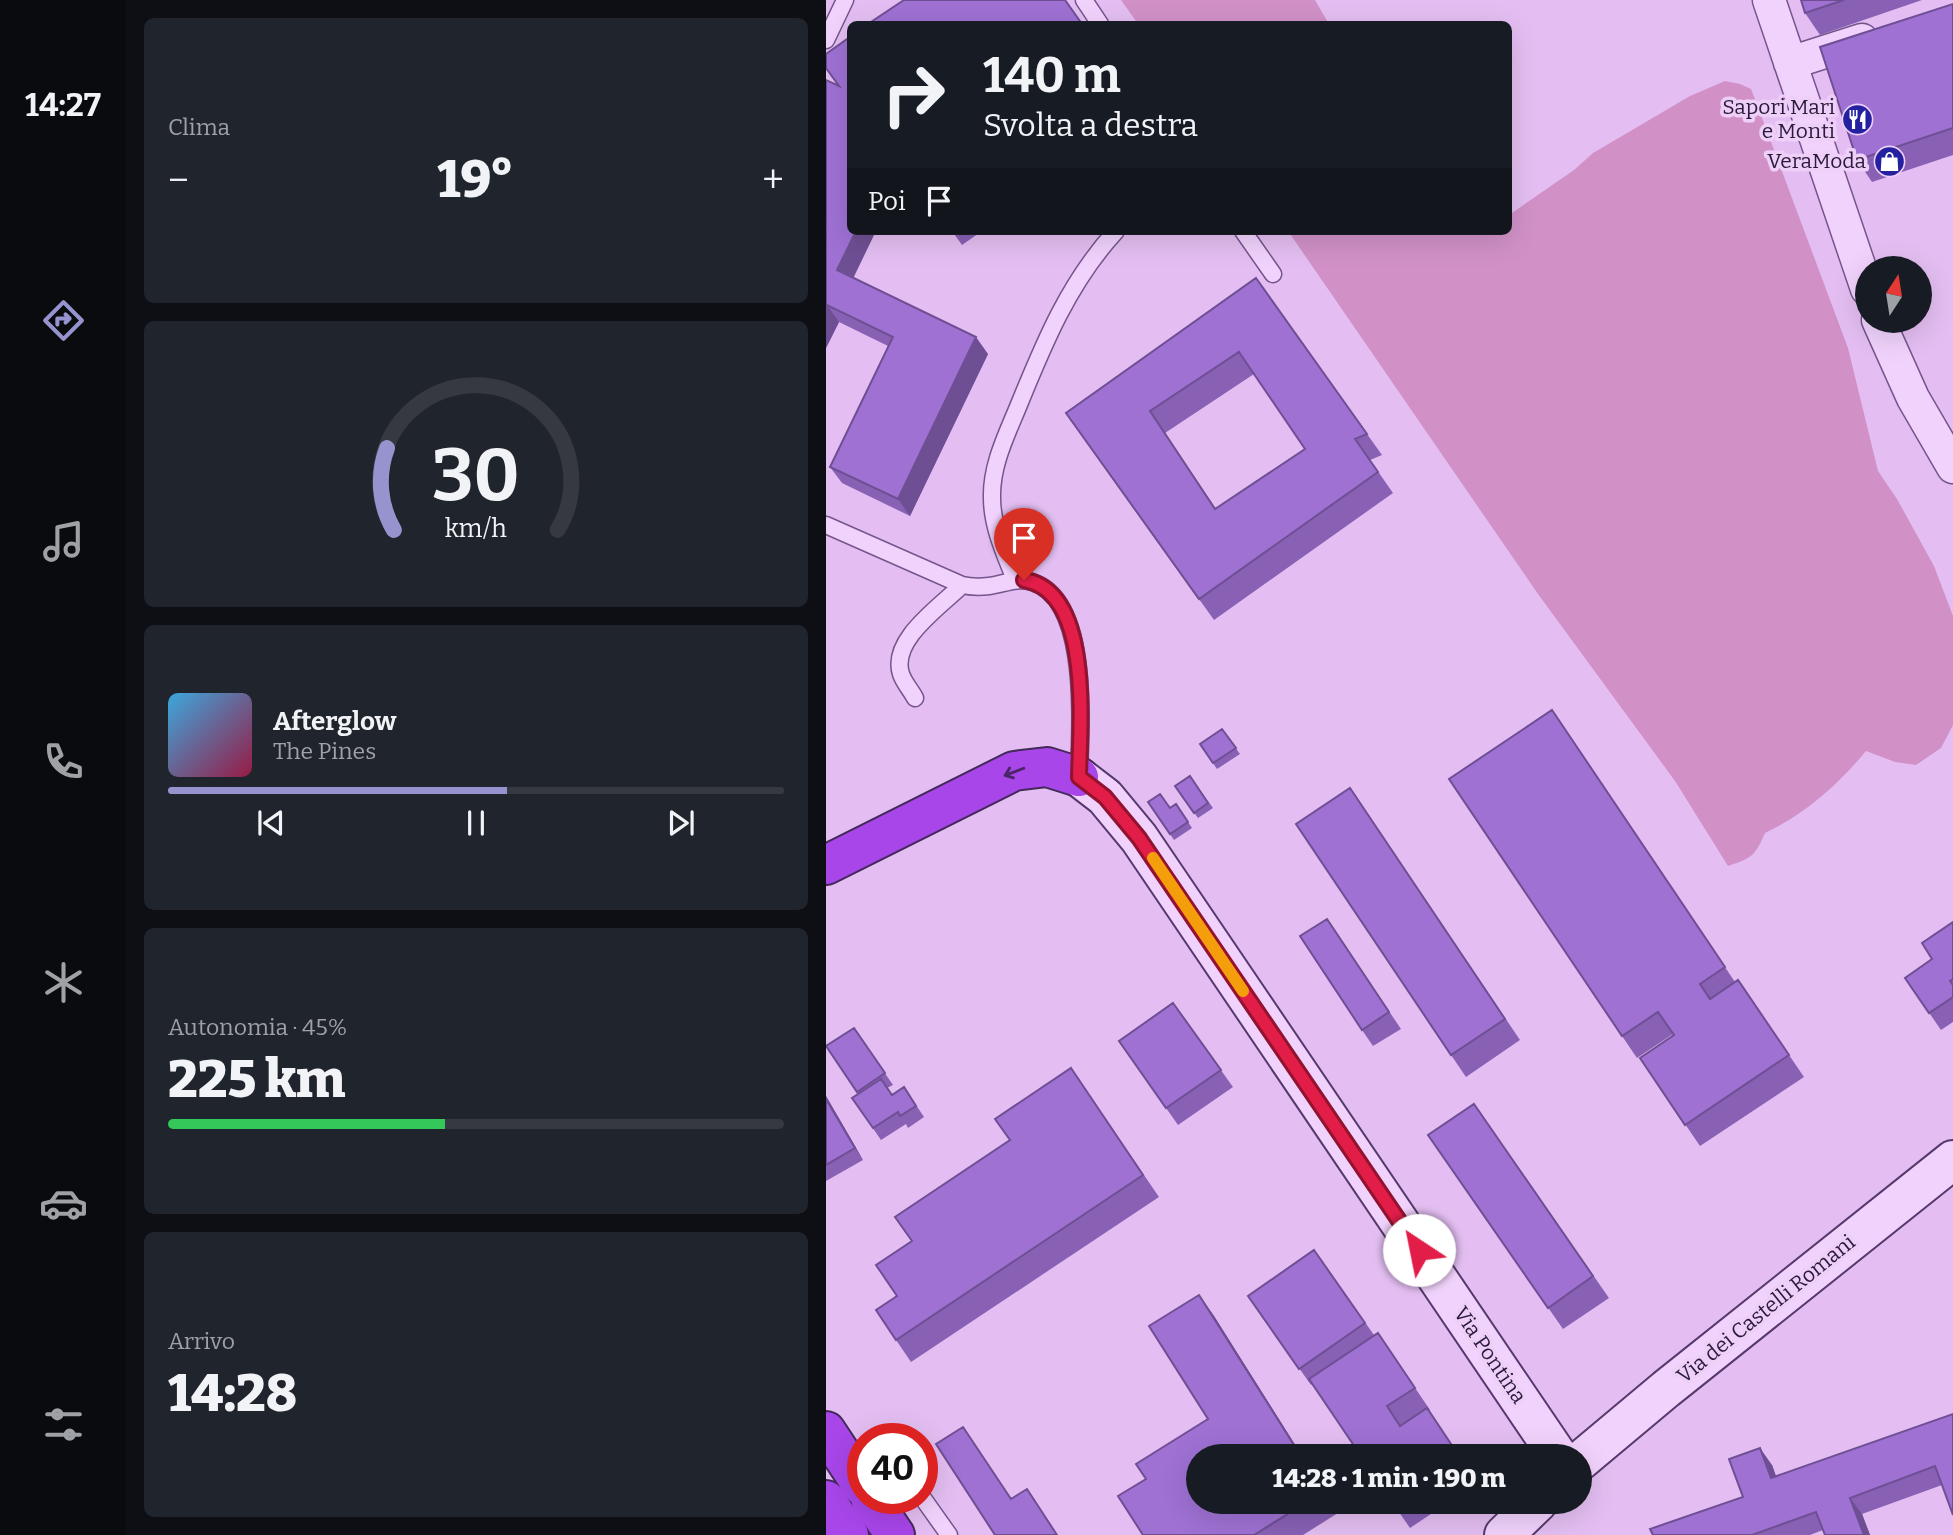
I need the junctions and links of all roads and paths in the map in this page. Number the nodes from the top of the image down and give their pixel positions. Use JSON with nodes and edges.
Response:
{"nodes":[{"id":1,"x":845,"y":0,"type":"edge"},
{"id":2,"x":1084,"y":0,"type":"edge"},
{"id":3,"x":1769,"y":0,"type":"edge"},
{"id":4,"x":1098,"y":21,"type":"edge"},
{"id":5,"x":1890,"y":31,"type":"edge"},
{"id":6,"x":826,"y":40,"type":"edge"},
{"id":7,"x":1790,"y":63,"type":"junction"},
{"id":8,"x":1113,"y":235,"type":"edge"},
{"id":9,"x":1246,"y":235,"type":"edge"},
{"id":10,"x":1856,"y":256,"type":"edge"},
{"id":11,"x":1273,"y":274,"type":"dead end"},
{"id":12,"x":1884,"y":333,"type":"edge"},
{"id":13,"x":1953,"y":467,"type":"edge"},
{"id":14,"x":826,"y":525,"type":"edge"},
{"id":15,"x":1015,"y":580,"type":"junction"},
{"id":16,"x":962,"y":585,"type":"junction"},
{"id":17,"x":915,"y":698,"type":"dead end"},
{"id":18,"x":1079,"y":777,"type":"junction"},
{"id":19,"x":826,"y":865,"type":"edge"},
{"id":20,"x":1953,"y":1160,"type":"edge"},
{"id":21,"x":826,"y":1431,"type":"edge"},
{"id":22,"x":1550,"y":1444,"type":"edge"},
{"id":23,"x":1592,"y":1451,"type":"edge"},
{"id":24,"x":847,"y":1463,"type":"edge"},
{"id":25,"x":826,"y":1500,"type":"edge"},
{"id":26,"x":881,"y":1514,"type":"edge"},
{"id":27,"x":934,"y":1514,"type":"edge"},
{"id":28,"x":1526,"y":1514,"type":"edge"},
{"id":29,"x":1506,"y":1534,"type":"edge"},
{"id":30,"x":849,"y":1535,"type":"edge"},
{"id":31,"x":895,"y":1535,"type":"edge"},
{"id":32,"x":949,"y":1535,"type":"edge"}],
"edges":[{"from":1,"to":6,"type":"lane"},
{"from":2,"to":4,"type":"lane"},
{"from":3,"to":7,"type":"street"},
{"from":5,"to":7,"type":"street"},
{"from":7,"to":10,"type":"street"},
{"from":8,"to":15,"type":"lane"},
{"from":9,"to":11,"type":"lane"},
{"from":12,"to":13,"type":"street"},
{"from":14,"to":16,"type":"lane"},
{"from":15,"to":16,"type":"lane"},
{"from":15,"to":18,"type":"lane"},
{"from":16,"to":17,"type":"lane"},
{"from":18,"to":19,"type":"highway","one_way":true},
{"from":18,"to":22,"type":"street","name":"Via Pontina"},
{"from":20,"to":23,"type":"street","name":"Via dei Castelli Romani"},
{"from":21,"to":24,"type":"highway"},
{"from":25,"to":30,"type":"highway"},
{"from":26,"to":31,"type":"highway"},
{"from":27,"to":32,"type":"lane"},
{"from":28,"to":29,"type":"street"}]}
